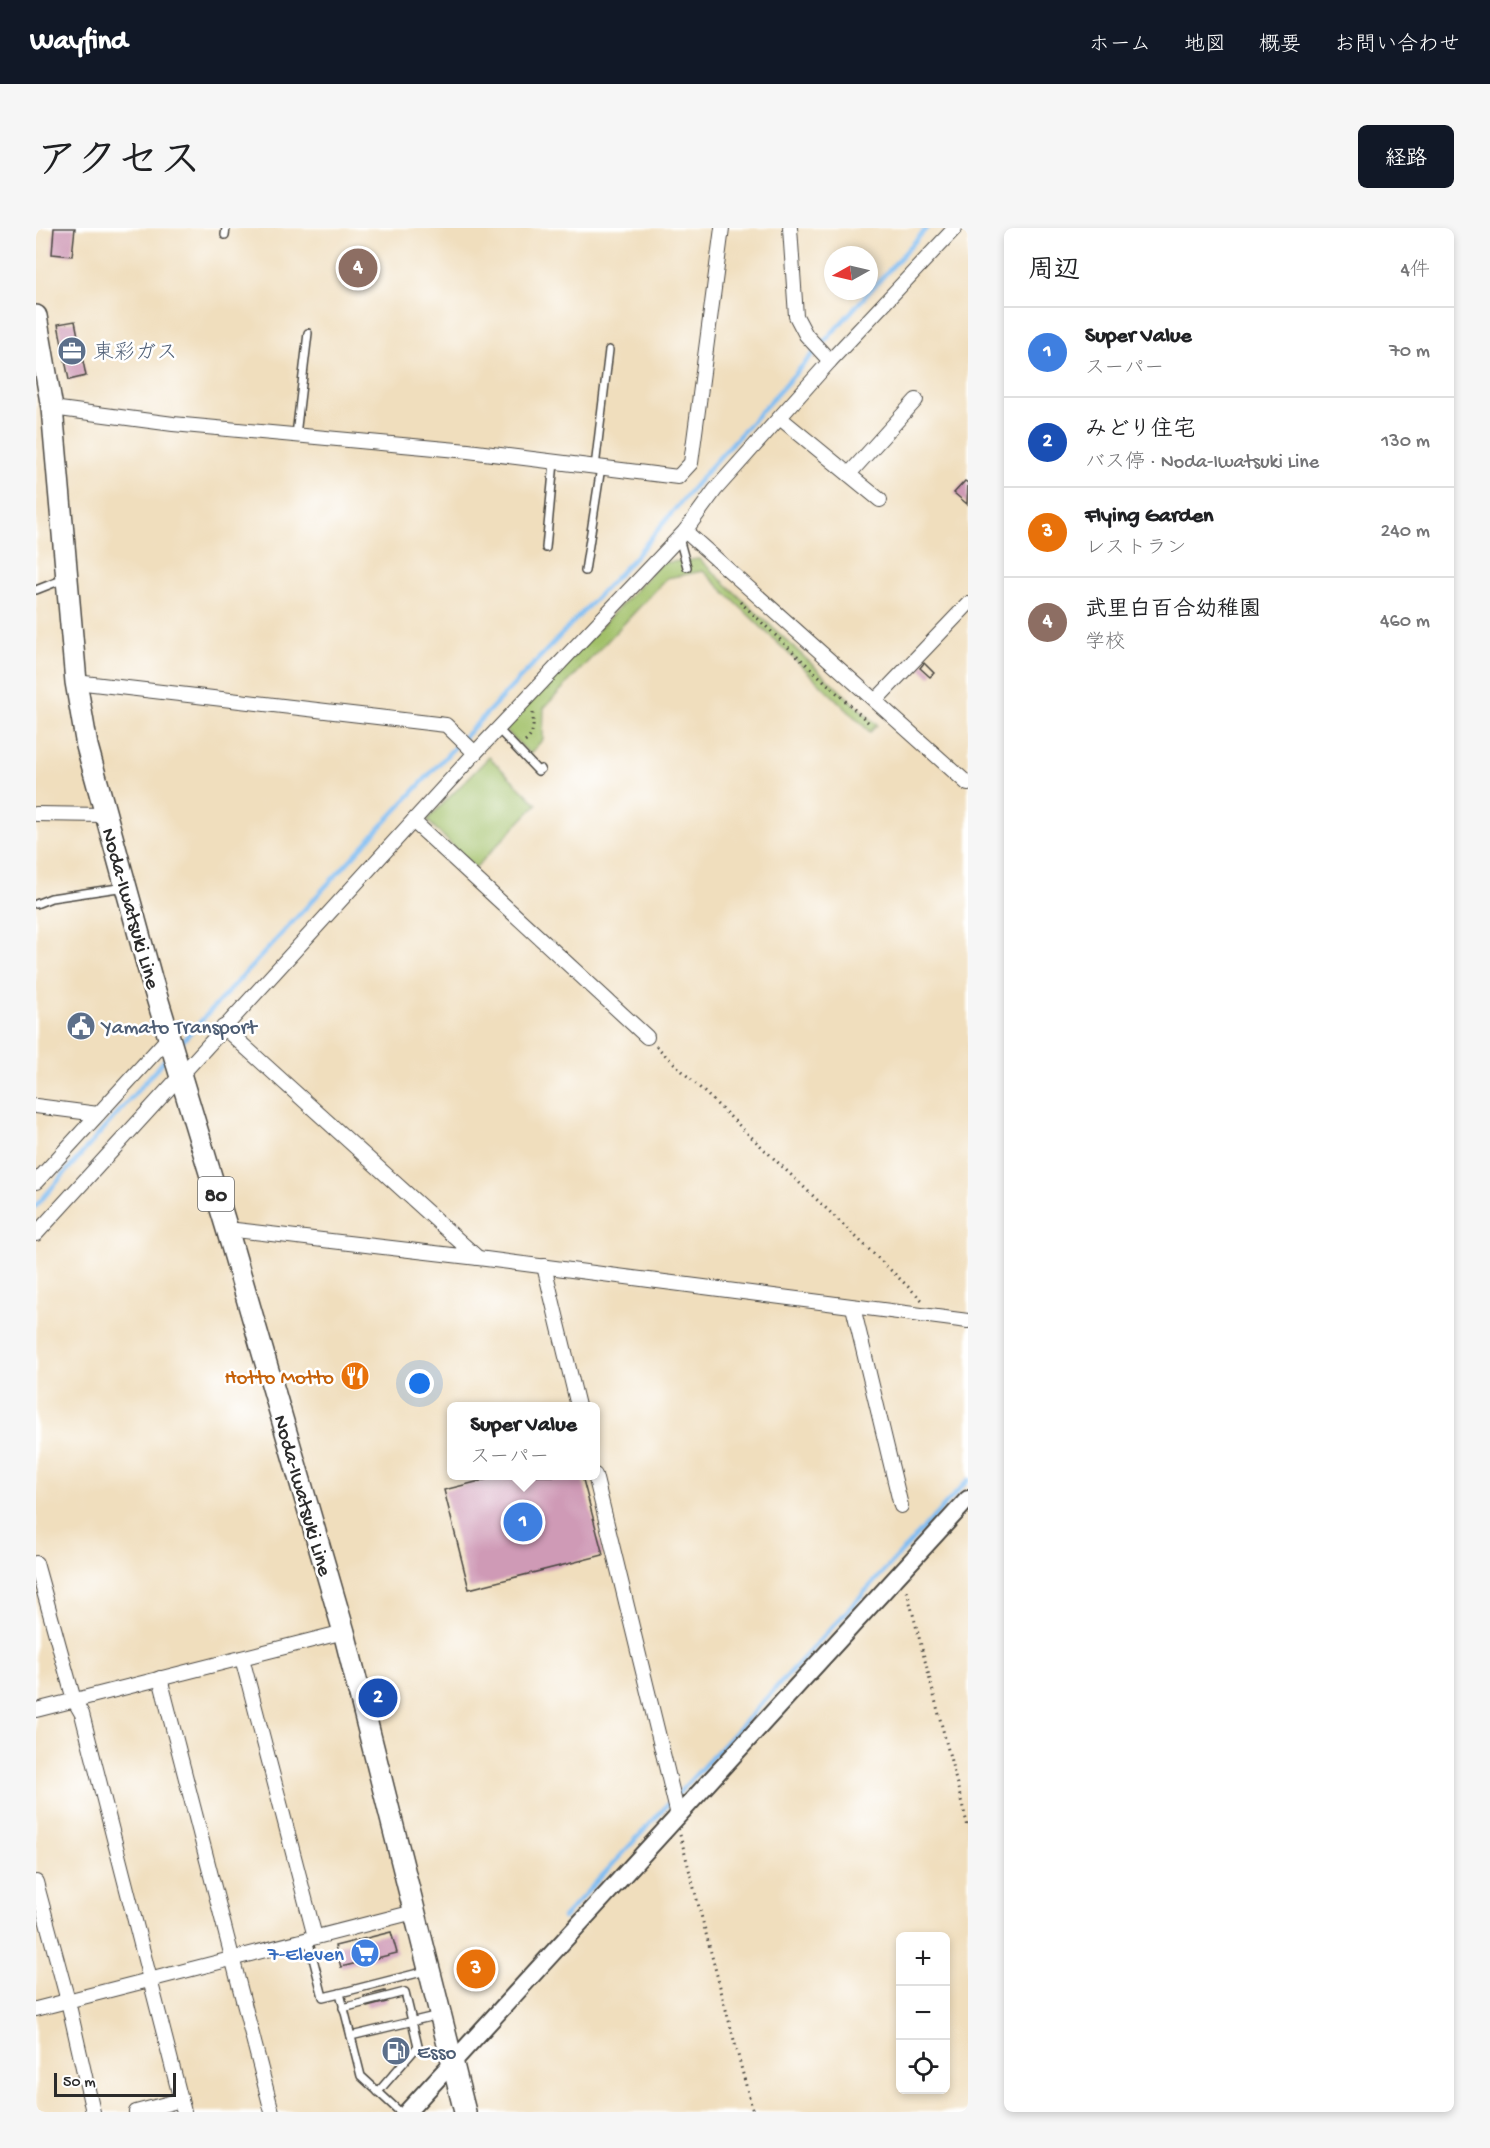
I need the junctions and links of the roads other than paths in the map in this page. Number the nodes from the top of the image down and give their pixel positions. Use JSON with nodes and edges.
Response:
{"nodes":[{"id":1,"x":722,"y":228,"type":"edge"},
{"id":2,"x":790,"y":228,"type":"edge"},
{"id":3,"x":955,"y":228,"type":"edge"},
{"id":4,"x":36,"y":316,"type":"edge"},
{"id":5,"x":308,"y":333,"type":"dead end"},
{"id":6,"x":609,"y":351,"type":"dead end"},
{"id":7,"x":830,"y":361,"type":"junction"},
{"id":8,"x":41,"y":374,"type":"edge"},
{"id":9,"x":916,"y":400,"type":"dead end"},
{"id":10,"x":52,"y":408,"type":"junction"},
{"id":11,"x":780,"y":417,"type":"junction"},
{"id":12,"x":296,"y":435,"type":"junction"},
{"id":13,"x":554,"y":462,"type":"junction"},
{"id":14,"x":598,"y":467,"type":"junction"},
{"id":15,"x":849,"y":474,"type":"junction"},
{"id":16,"x":880,"y":500,"type":"dead end"},
{"id":17,"x":682,"y":534,"type":"junction"},
{"id":18,"x":546,"y":548,"type":"dead end"},
{"id":19,"x":687,"y":567,"type":"dead end"},
{"id":20,"x":585,"y":571,"type":"dead end"},
{"id":21,"x":67,"y":578,"type":"junction"},
{"id":22,"x":36,"y":590,"type":"edge"},
{"id":23,"x":968,"y":604,"type":"edge"},
{"id":24,"x":76,"y":682,"type":"junction"},
{"id":25,"x":876,"y":700,"type":"junction"},
{"id":26,"x":498,"y":729,"type":"junction"},
{"id":27,"x":475,"y":753,"type":"junction"},
{"id":28,"x":541,"y":769,"type":"dead end"},
{"id":29,"x":968,"y":784,"type":"edge"},
{"id":30,"x":36,"y":814,"type":"edge"},
{"id":31,"x":105,"y":815,"type":"junction"},
{"id":32,"x":413,"y":821,"type":"junction"},
{"id":33,"x":125,"y":887,"type":"junction"},
{"id":34,"x":36,"y":904,"type":"edge"},
{"id":35,"x":223,"y":1027,"type":"junction"},
{"id":36,"x":169,"y":1037,"type":"junction"},
{"id":37,"x":647,"y":1037,"type":"road end"},
{"id":38,"x":180,"y":1075,"type":"junction"},
{"id":39,"x":36,"y":1106,"type":"edge"},
{"id":40,"x":98,"y":1114,"type":"junction"},
{"id":41,"x":38,"y":1178,"type":"edge"},
{"id":42,"x":227,"y":1229,"type":"junction"},
{"id":43,"x":36,"y":1233,"type":"edge"},
{"id":44,"x":478,"y":1258,"type":"junction"},
{"id":45,"x":544,"y":1266,"type":"junction"},
{"id":46,"x":853,"y":1306,"type":"junction"},
{"id":47,"x":968,"y":1321,"type":"edge"},
{"id":48,"x":577,"y":1402,"type":"edge"},
{"id":49,"x":596,"y":1480,"type":"edge"},
{"id":50,"x":968,"y":1499,"type":"edge"},
{"id":51,"x":901,"y":1506,"type":"dead end"},
{"id":52,"x":36,"y":1563,"type":"edge"},
{"id":53,"x":344,"y":1632,"type":"junction"},
{"id":54,"x":242,"y":1658,"type":"junction"},
{"id":55,"x":160,"y":1678,"type":"junction"},
{"id":56,"x":74,"y":1700,"type":"junction"},
{"id":57,"x":36,"y":1710,"type":"edge"},
{"id":58,"x":676,"y":1814,"type":"junction"},
{"id":59,"x":36,"y":1882,"type":"edge"},
{"id":60,"x":414,"y":1912,"type":"junction"},
{"id":61,"x":311,"y":1938,"type":"junction"},
{"id":62,"x":232,"y":1959,"type":"junction"},
{"id":63,"x":429,"y":1970,"type":"junction"},
{"id":64,"x":149,"y":1980,"type":"junction"},
{"id":65,"x":340,"y":1993,"type":"junction"},
{"id":66,"x":68,"y":2001,"type":"junction"},
{"id":67,"x":343,"y":2008,"type":"junction"},
{"id":68,"x":36,"y":2009,"type":"edge"},
{"id":69,"x":440,"y":2015,"type":"junction"},
{"id":70,"x":412,"y":2022,"type":"junction"},
{"id":71,"x":351,"y":2036,"type":"junction"},
{"id":72,"x":452,"y":2062,"type":"junction"},
{"id":73,"x":378,"y":2092,"type":"junction"},
{"id":74,"x":183,"y":2106,"type":"edge"},
{"id":75,"x":93,"y":2112,"type":"edge"},
{"id":76,"x":136,"y":2112,"type":"edge"},
{"id":77,"x":272,"y":2112,"type":"edge"},
{"id":78,"x":400,"y":2112,"type":"edge"},
{"id":79,"x":407,"y":2112,"type":"edge"},
{"id":80,"x":465,"y":2112,"type":"edge"}],
"edges":[{"from":1,"to":14,"type":"street"},
{"from":2,"to":7,"type":"street"},
{"from":3,"to":7,"type":"street"},
{"from":4,"to":8,"type":"main road","name":"Noda-Iwatsuki Line","number":"80"},
{"from":5,"to":12,"type":"lane"},
{"from":6,"to":14,"type":"lane"},
{"from":7,"to":11,"type":"street"},
{"from":8,"to":10,"type":"main road","name":"Noda-Iwatsuki Line","number":"80"},
{"from":9,"to":15,"type":"street"},
{"from":10,"to":12,"type":"street"},
{"from":10,"to":21,"type":"main road","name":"Noda-Iwatsuki Line","number":"80"},
{"from":11,"to":15,"type":"street"},
{"from":11,"to":17,"type":"street"},
{"from":12,"to":13,"type":"street"},
{"from":13,"to":14,"type":"street"},
{"from":13,"to":18,"type":"lane"},
{"from":14,"to":20,"type":"lane"},
{"from":15,"to":16,"type":"street"},
{"from":17,"to":19,"type":"lane"},
{"from":17,"to":25,"type":"street"},
{"from":17,"to":26,"type":"street"},
{"from":21,"to":22,"type":"lane"},
{"from":21,"to":24,"type":"main road","name":"Noda-Iwatsuki Line","number":"80"},
{"from":23,"to":25,"type":"street"},
{"from":24,"to":27,"type":"street"},
{"from":24,"to":31,"type":"main road","name":"Noda-Iwatsuki Line","number":"80"},
{"from":25,"to":29,"type":"street"},
{"from":26,"to":27,"type":"street"},
{"from":26,"to":28,"type":"lane"},
{"from":27,"to":32,"type":"street"},
{"from":30,"to":31,"type":"street"},
{"from":31,"to":33,"type":"main road","name":"Noda-Iwatsuki Line","number":"80"},
{"from":32,"to":35,"type":"street"},
{"from":32,"to":37,"type":"street"},
{"from":33,"to":34,"type":"lane"},
{"from":33,"to":36,"type":"main road","name":"Noda-Iwatsuki Line","number":"80"},
{"from":35,"to":38,"type":"street"},
{"from":35,"to":44,"type":"street"},
{"from":36,"to":38,"type":"main road","name":"Noda-Iwatsuki Line","number":"80"},
{"from":36,"to":40,"type":"street"},
{"from":38,"to":42,"type":"main road","name":"Noda-Iwatsuki Line","number":"80"},
{"from":38,"to":43,"type":"street"},
{"from":39,"to":40,"type":"street"},
{"from":40,"to":41,"type":"street"},
{"from":42,"to":44,"type":"street"},
{"from":42,"to":53,"type":"main road","name":"Noda-Iwatsuki Line","number":"80"},
{"from":44,"to":45,"type":"street"},
{"from":45,"to":46,"type":"street"},
{"from":45,"to":48,"type":"street"},
{"from":46,"to":47,"type":"street"},
{"from":46,"to":51,"type":"street"},
{"from":49,"to":58,"type":"street"},
{"from":50,"to":58,"type":"street"},
{"from":52,"to":56,"type":"street"},
{"from":53,"to":54,"type":"street"},
{"from":53,"to":60,"type":"main road","name":"Noda-Iwatsuki Line","number":"80"},
{"from":54,"to":55,"type":"street"},
{"from":54,"to":61,"type":"street"},
{"from":55,"to":56,"type":"street"},
{"from":55,"to":62,"type":"street"},
{"from":56,"to":57,"type":"street"},
{"from":56,"to":64,"type":"street"},
{"from":58,"to":72,"type":"street"},
{"from":59,"to":66,"type":"street"},
{"from":60,"to":61,"type":"street"},
{"from":60,"to":63,"type":"main road","name":"Noda-Iwatsuki Line","number":"80"},
{"from":61,"to":62,"type":"street"},
{"from":61,"to":65,"type":"lane"},
{"from":62,"to":64,"type":"street"},
{"from":62,"to":77,"type":"street"},
{"from":63,"to":65,"type":"lane"},
{"from":63,"to":69,"type":"main road","name":"Noda-Iwatsuki Line","number":"80"},
{"from":64,"to":66,"type":"street"},
{"from":64,"to":74,"type":"street"},
{"from":65,"to":67,"type":"lane"},
{"from":66,"to":68,"type":"street"},
{"from":66,"to":75,"type":"street"},
{"from":67,"to":70,"type":"lane"},
{"from":67,"to":71,"type":"lane"},
{"from":69,"to":70,"type":"lane"},
{"from":69,"to":72,"type":"main road","name":"Noda-Iwatsuki Line","number":"80"},
{"from":70,"to":71,"type":"lane"},
{"from":70,"to":73,"type":"lane"},
{"from":71,"to":73,"type":"lane"},
{"from":72,"to":79,"type":"street"},
{"from":72,"to":80,"type":"main road","name":"Noda-Iwatsuki Line","number":"80"},
{"from":73,"to":78,"type":"lane"},
{"from":74,"to":76,"type":"street"}]}
